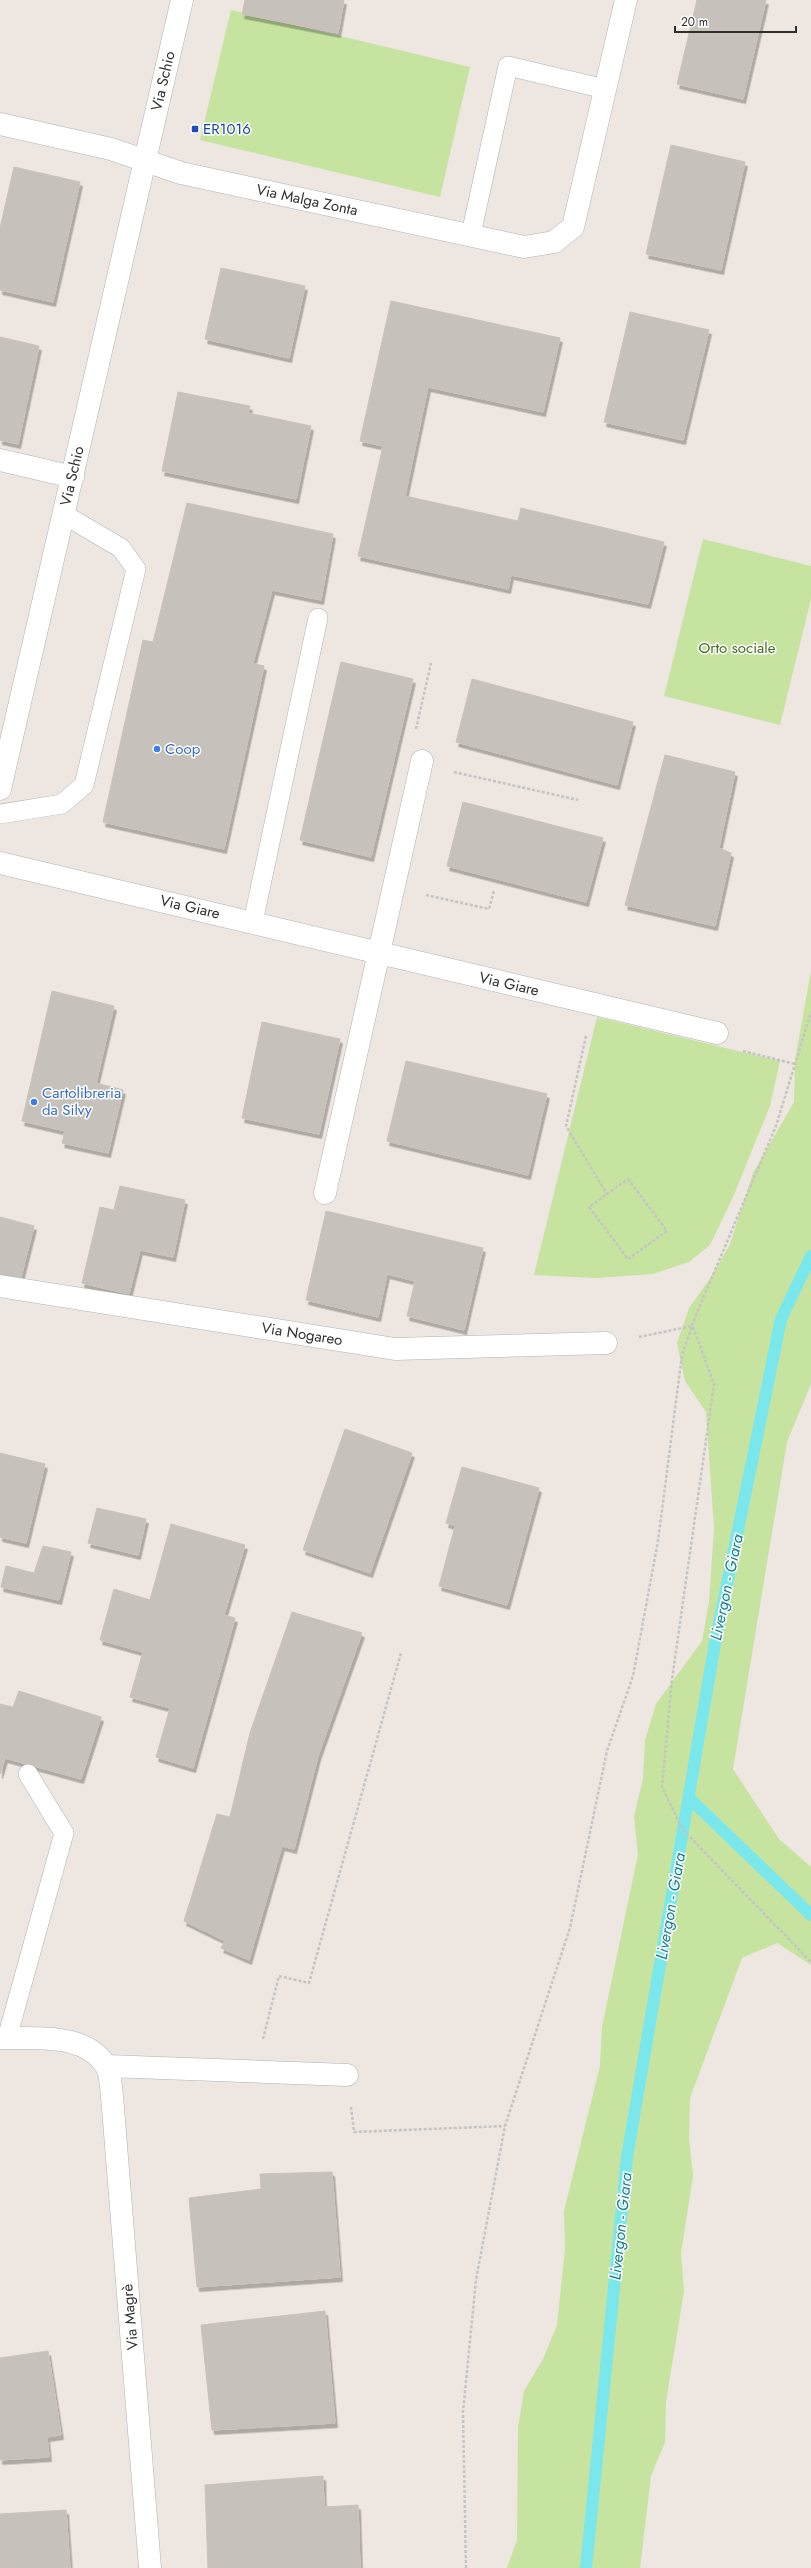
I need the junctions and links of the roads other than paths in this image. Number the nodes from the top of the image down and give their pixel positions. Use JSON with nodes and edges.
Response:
{"nodes":[{"id":1,"x":182,"y":0,"type":"edge"},
{"id":2,"x":626,"y":0,"type":"edge"},
{"id":3,"x":606,"y":89,"type":"junction"},
{"id":4,"x":0,"y":124,"type":"edge"},
{"id":5,"x":143,"y":162,"type":"junction"},
{"id":6,"x":471,"y":234,"type":"junction"},
{"id":7,"x":0,"y":460,"type":"edge"},
{"id":8,"x":73,"y":477,"type":"junction"},
{"id":9,"x":63,"y":514,"type":"junction"},
{"id":10,"x":318,"y":618,"type":"dead end"},
{"id":11,"x":422,"y":763,"type":"road end"},
{"id":12,"x":0,"y":789,"type":"edge"},
{"id":13,"x":0,"y":814,"type":"edge"},
{"id":14,"x":0,"y":863,"type":"edge"},
{"id":15,"x":253,"y":922,"type":"junction"},
{"id":16,"x":379,"y":953,"type":"junction"},
{"id":17,"x":717,"y":1033,"type":"dead end"},
{"id":18,"x":325,"y":1194,"type":"dead end"},
{"id":19,"x":0,"y":1286,"type":"edge"},
{"id":20,"x":606,"y":1343,"type":"road end"},
{"id":21,"x":28,"y":1774,"type":"dead end"},
{"id":22,"x":4,"y":2038,"type":"edge"},
{"id":23,"x":107,"y":2066,"type":"junction"},
{"id":24,"x":347,"y":2075,"type":"dead end"},
{"id":25,"x":150,"y":2568,"type":"edge"}],
"edges":[{"from":1,"to":5,"type":"street","name":"Via Schio"},
{"from":2,"to":3,"type":"street","name":"Via Malga Zonta"},
{"from":3,"to":6,"type":"street","name":"Via Malga Zonta"},
{"from":3,"to":6,"type":"lane"},
{"from":4,"to":5,"type":"street"},
{"from":5,"to":6,"type":"street","name":"Via Malga Zonta"},
{"from":5,"to":8,"type":"street","name":"Via Schio"},
{"from":7,"to":8,"type":"street"},
{"from":8,"to":9,"type":"street","name":"Via Schio"},
{"from":9,"to":12,"type":"street","name":"Via Schio"},
{"from":9,"to":13,"type":"lane"},
{"from":10,"to":15,"type":"lane"},
{"from":11,"to":16,"type":"street"},
{"from":14,"to":15,"type":"street","name":"Via Giare"},
{"from":15,"to":16,"type":"street","name":"Via Giare"},
{"from":16,"to":17,"type":"street","name":"Via Giare"},
{"from":16,"to":18,"type":"street"},
{"from":19,"to":20,"type":"street","name":"Via Nogareo"},
{"from":21,"to":22,"type":"lane"},
{"from":22,"to":23,"type":"street"},
{"from":23,"to":24,"type":"street"},
{"from":23,"to":25,"type":"street","name":"Via Magrè"}]}
